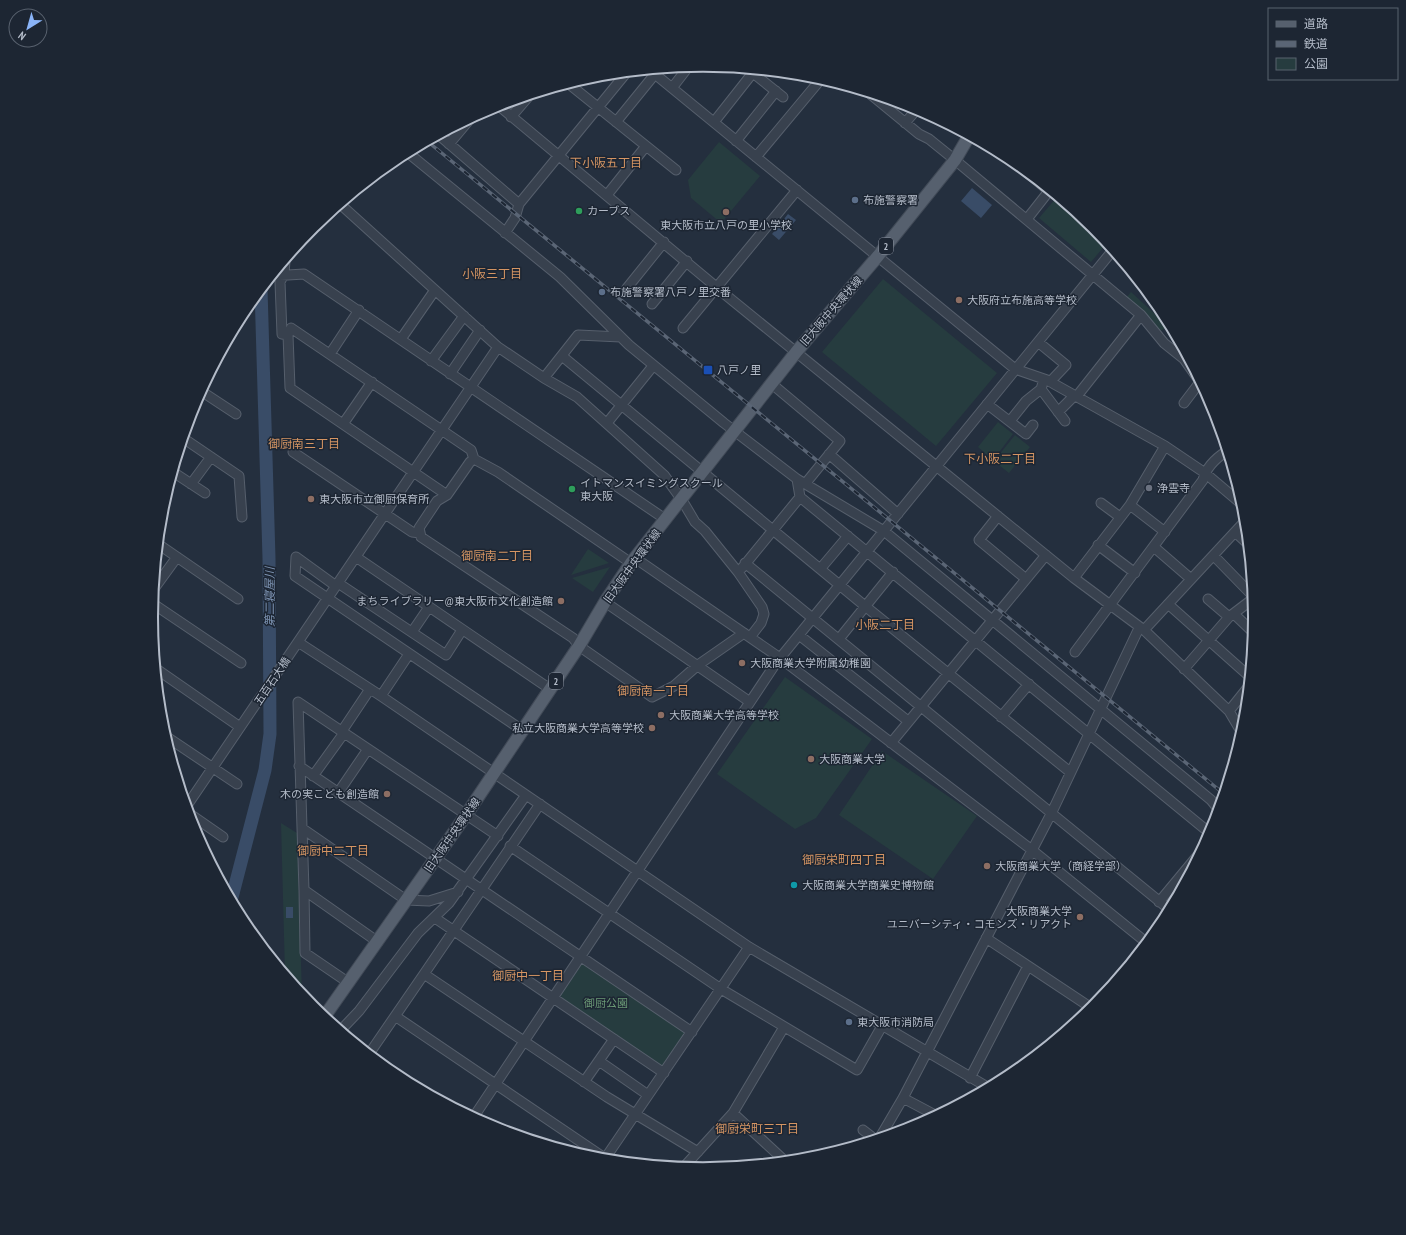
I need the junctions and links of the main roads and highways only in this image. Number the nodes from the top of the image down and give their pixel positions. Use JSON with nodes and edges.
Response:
{"nodes":[{"id":1,"x":967,"y":140,"type":"edge"},
{"id":2,"x":327,"y":1013,"type":"edge"}],
"edges":[{"from":1,"to":2,"type":"main road","name":"旧大阪中央環状線","number":"2"}]}
